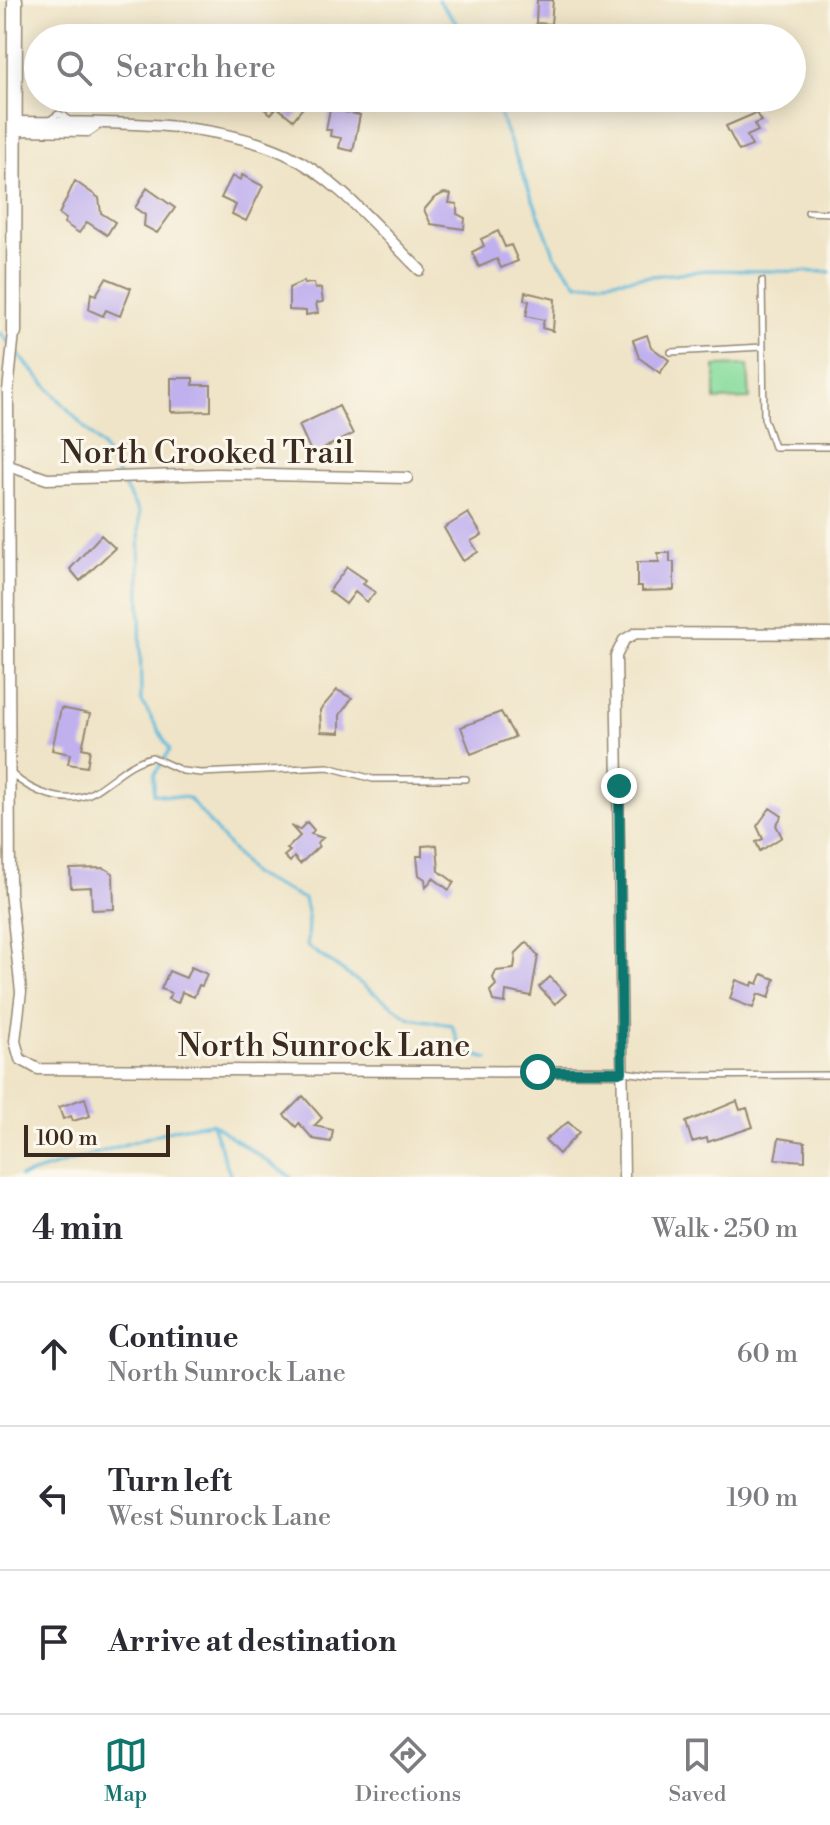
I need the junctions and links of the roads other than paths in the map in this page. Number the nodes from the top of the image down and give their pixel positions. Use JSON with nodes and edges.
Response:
{"nodes":[{"id":1,"x":15,"y":0,"type":"edge"},
{"id":2,"x":15,"y":126,"type":"junction"},
{"id":3,"x":48,"y":126,"type":"junction"},
{"id":4,"x":69,"y":127,"type":"junction"},
{"id":5,"x":808,"y":212,"type":"dead end"},
{"id":6,"x":830,"y":213,"type":"edge"},
{"id":7,"x":420,"y":270,"type":"dead end"},
{"id":8,"x":762,"y":281,"type":"dead end"},
{"id":9,"x":14,"y":332,"type":"joint"},
{"id":10,"x":763,"y":347,"type":"junction"},
{"id":11,"x":671,"y":352,"type":"dead end"},
{"id":12,"x":830,"y":447,"type":"edge"},
{"id":13,"x":9,"y":466,"type":"junction"},
{"id":14,"x":407,"y":478,"type":"dead end"},
{"id":15,"x":830,"y":634,"type":"edge"},
{"id":16,"x":12,"y":774,"type":"junction"},
{"id":17,"x":466,"y":779,"type":"dead end"},
{"id":18,"x":622,"y":1072,"type":"junction"},
{"id":19,"x":830,"y":1075,"type":"edge"},
{"id":20,"x":624,"y":1177,"type":"edge"}],
"edges":[{"from":1,"to":2,"type":"street"},
{"from":2,"to":3,"type":"street"},
{"from":2,"to":9,"type":"street"},
{"from":3,"to":4,"type":"street"},
{"from":3,"to":4,"type":"lane"},
{"from":4,"to":7,"type":"street"},
{"from":5,"to":6,"type":"lane"},
{"from":8,"to":10,"type":"lane"},
{"from":9,"to":13,"type":"street"},
{"from":10,"to":11,"type":"lane"},
{"from":10,"to":12,"type":"lane"},
{"from":13,"to":14,"type":"street","name":"North Crooked Trail"},
{"from":13,"to":16,"type":"street"},
{"from":15,"to":18,"type":"street"},
{"from":16,"to":17,"type":"lane"},
{"from":16,"to":18,"type":"street","name":"North Sunrock Lane"},
{"from":18,"to":19,"type":"lane"},
{"from":18,"to":20,"type":"street"}]}
